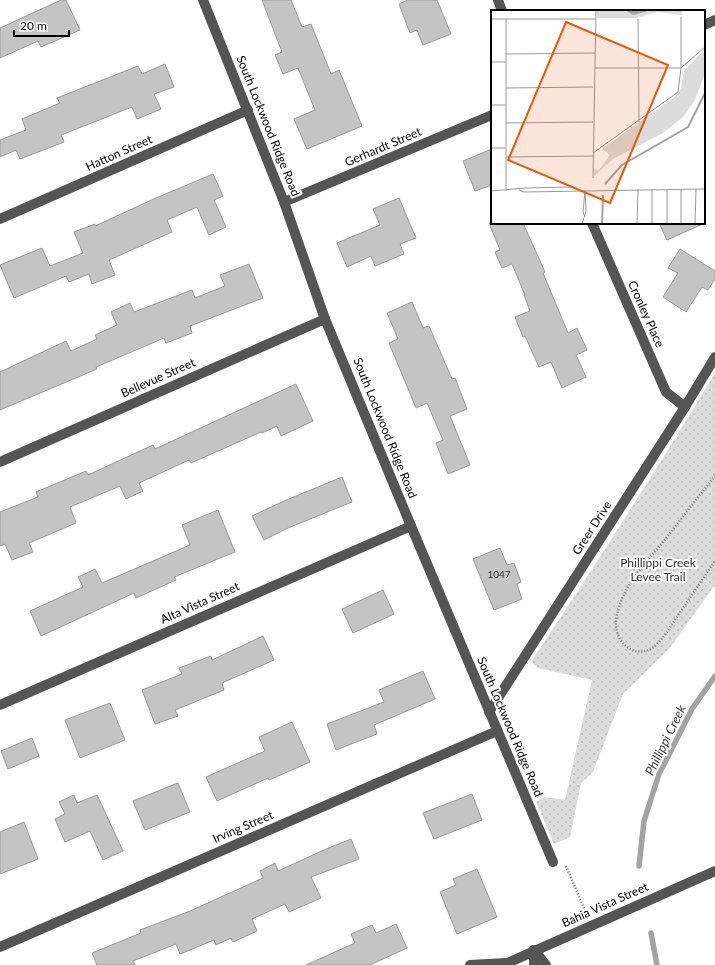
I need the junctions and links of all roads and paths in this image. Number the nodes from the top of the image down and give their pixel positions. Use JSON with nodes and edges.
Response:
{"nodes":[{"id":1,"x":203,"y":0,"type":"edge"},
{"id":2,"x":498,"y":0,"type":"edge"},
{"id":3,"x":502,"y":10,"type":"edge"},
{"id":4,"x":715,"y":20,"type":"edge"},
{"id":5,"x":705,"y":25,"type":"edge"},
{"id":6,"x":248,"y":110,"type":"junction"},
{"id":7,"x":491,"y":115,"type":"edge"},
{"id":8,"x":284,"y":202,"type":"junction"},
{"id":9,"x":0,"y":219,"type":"edge"},
{"id":10,"x":592,"y":224,"type":"edge"},
{"id":11,"x":326,"y":319,"type":"junction"},
{"id":12,"x":715,"y":357,"type":"edge"},
{"id":13,"x":685,"y":407,"type":"junction"},
{"id":14,"x":0,"y":462,"type":"edge"},
{"id":15,"x":715,"y":476,"type":"edge"},
{"id":16,"x":411,"y":526,"type":"junction"},
{"id":17,"x":715,"y":561,"type":"edge"},
{"id":18,"x":0,"y":705,"type":"edge"},
{"id":19,"x":490,"y":712,"type":"junction"},
{"id":20,"x":498,"y":731,"type":"junction"},
{"id":21,"x":564,"y":861,"type":"dead end"},
{"id":22,"x":553,"y":862,"type":"dead end"},
{"id":23,"x":715,"y":871,"type":"edge"},
{"id":24,"x":596,"y":924,"type":"junction"},
{"id":25,"x":0,"y":947,"type":"edge"},
{"id":26,"x":534,"y":950,"type":"junction"},
{"id":27,"x":504,"y":964,"type":"edge"},
{"id":28,"x":470,"y":965,"type":"edge"},
{"id":29,"x":534,"y":965,"type":"edge"},
{"id":30,"x":546,"y":965,"type":"edge"}],
"edges":[{"from":1,"to":6,"type":"street","name":"South Lockwood Ridge Road"},
{"from":2,"to":3,"type":"street"},
{"from":4,"to":5,"type":"street"},
{"from":6,"to":8,"type":"street","name":"South Lockwood Ridge Road"},
{"from":6,"to":9,"type":"street","name":"Hatton Street"},
{"from":7,"to":8,"type":"street","name":"Gerhardt Street"},
{"from":8,"to":11,"type":"street","name":"South Lockwood Ridge Road"},
{"from":10,"to":13,"type":"street","name":"Cronley Place"},
{"from":11,"to":14,"type":"street","name":"Bellevue Street"},
{"from":11,"to":16,"type":"street","name":"South Lockwood Ridge Road"},
{"from":12,"to":13,"type":"street","name":"Greer Drive"},
{"from":13,"to":19,"type":"street","name":"Greer Drive"},
{"from":15,"to":17,"type":"path"},
{"from":16,"to":18,"type":"street","name":"Alta Vista Street"},
{"from":16,"to":19,"type":"street","name":"South Lockwood Ridge Road"},
{"from":19,"to":20,"type":"street","name":"South Lockwood Ridge Road"},
{"from":20,"to":22,"type":"street","name":"South Lockwood Ridge Road"},
{"from":20,"to":25,"type":"street","name":"Irving Street"},
{"from":21,"to":24,"type":"path"},
{"from":23,"to":24,"type":"street","name":"Bahia Vista Street"},
{"from":24,"to":26,"type":"street","name":"Bahia Vista Street"},
{"from":26,"to":27,"type":"street","name":"Bahia Vista Street"},
{"from":26,"to":29,"type":"street"},
{"from":26,"to":30,"type":"street"},
{"from":27,"to":28,"type":"street","name":"Bahia Vista Street"}]}
